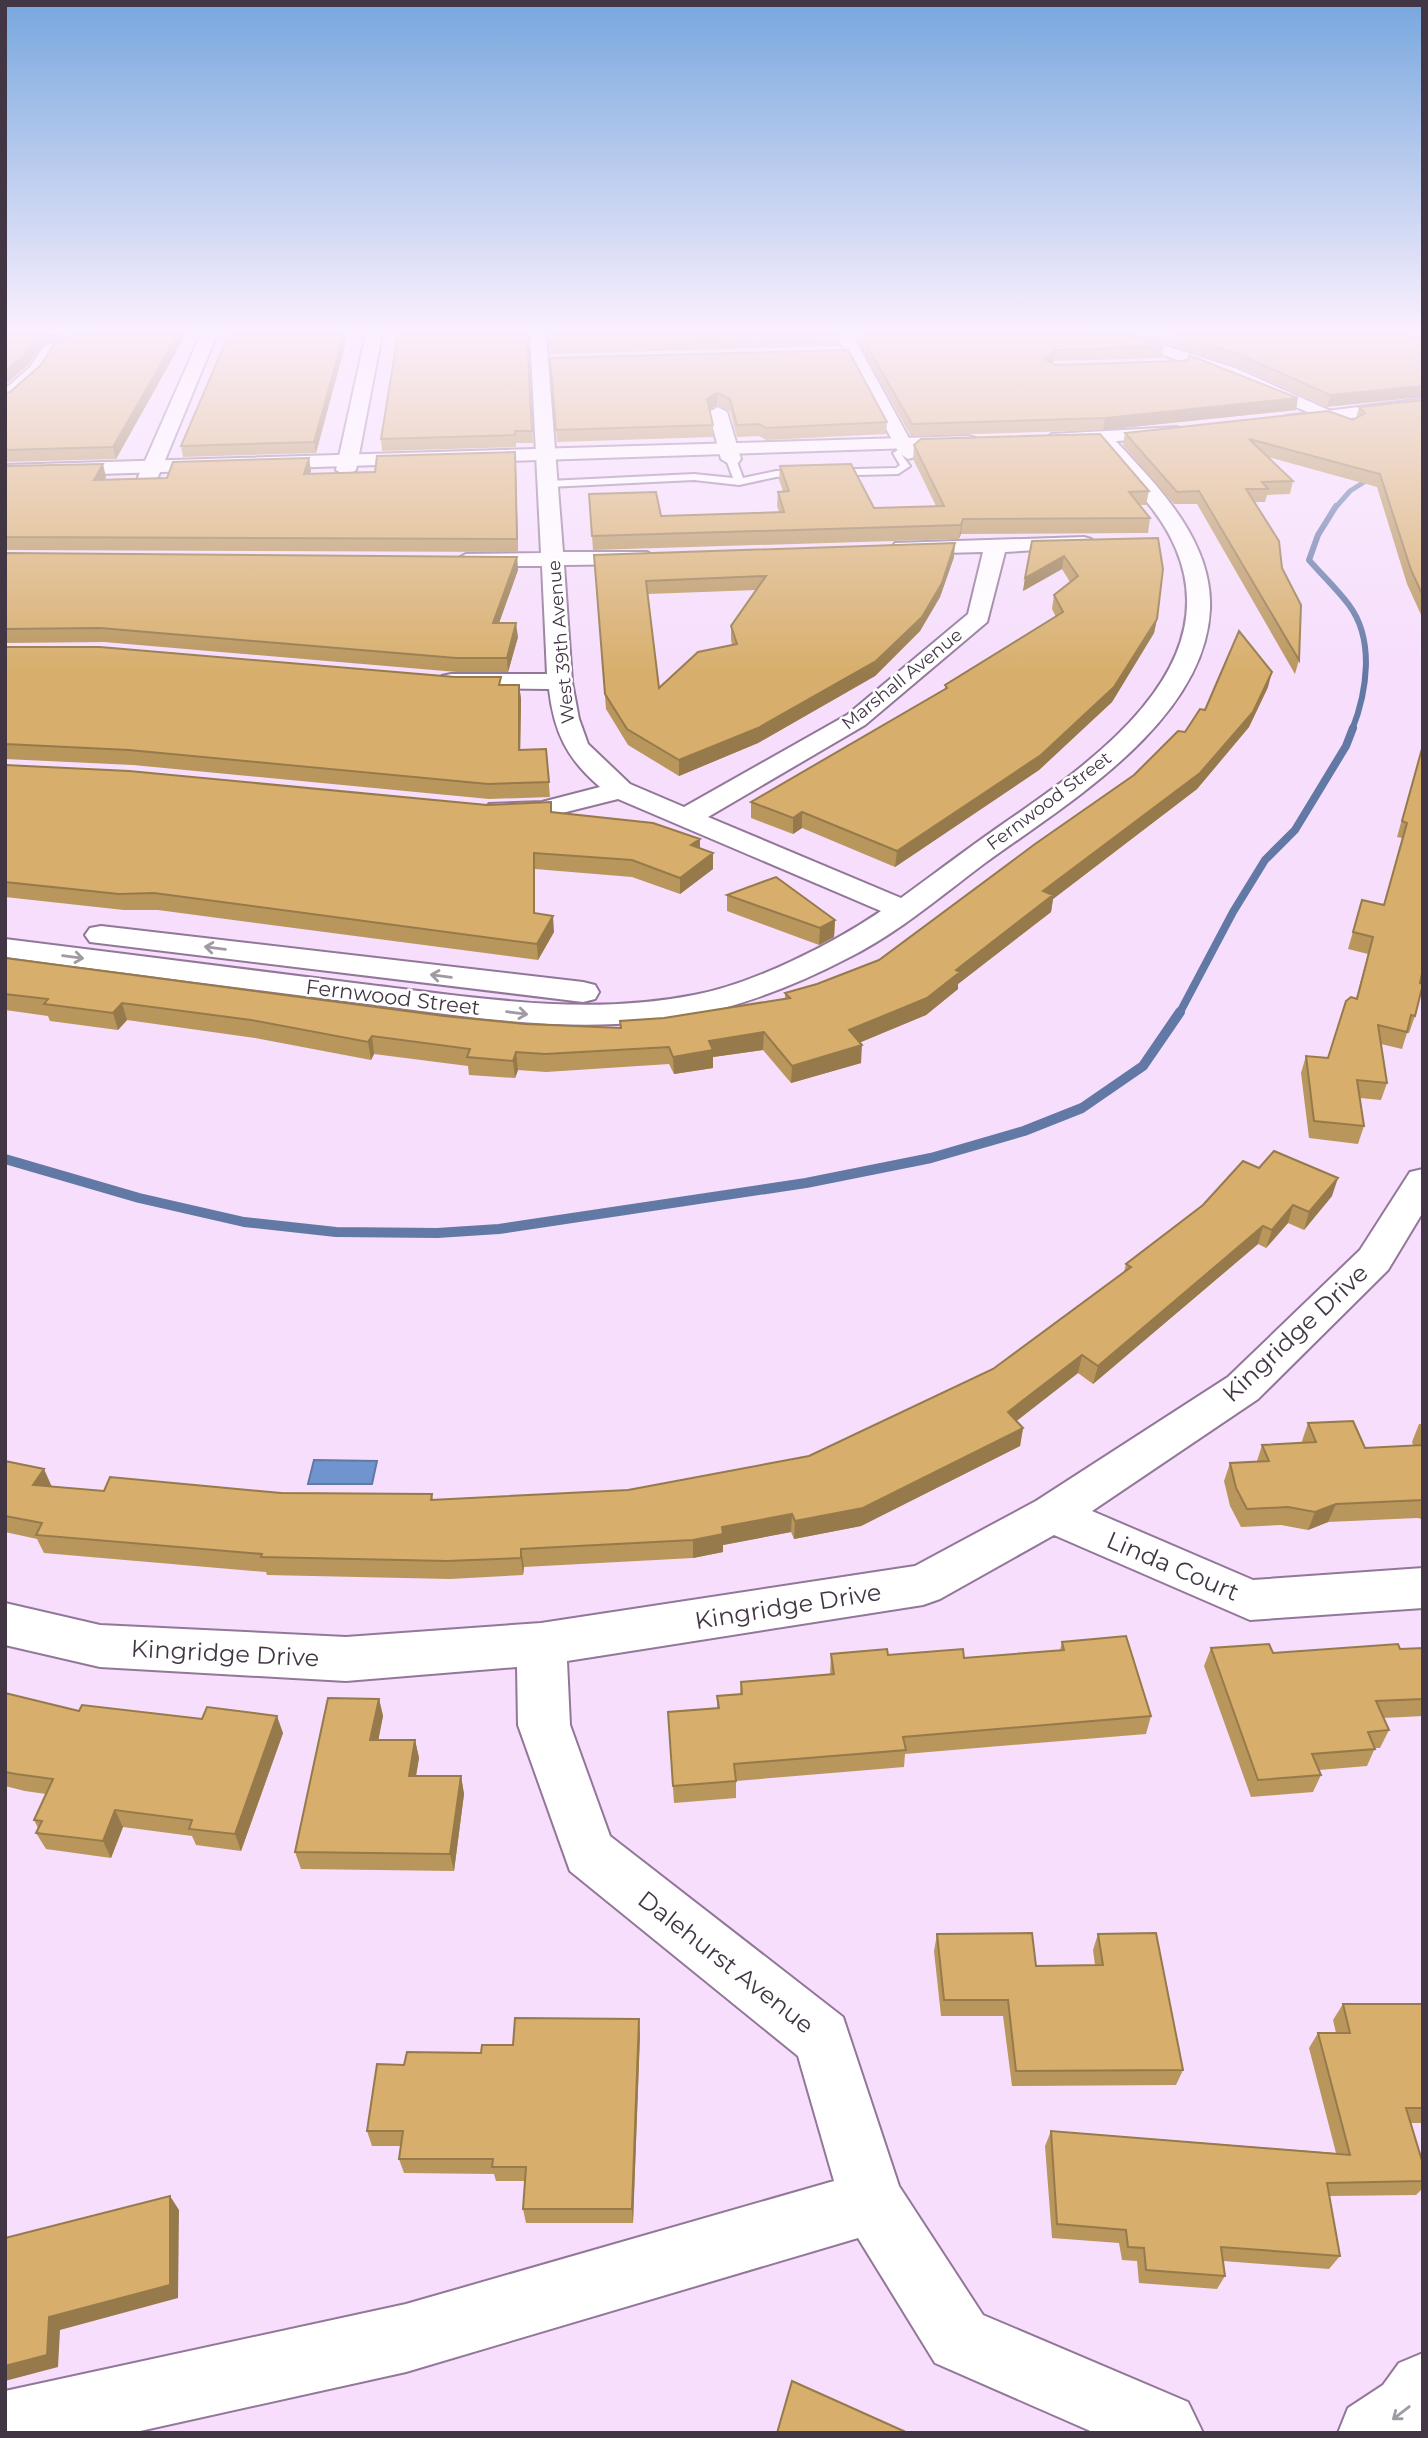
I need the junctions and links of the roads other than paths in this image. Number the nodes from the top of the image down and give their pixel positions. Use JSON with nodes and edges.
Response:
{"nodes":[{"id":1,"x":161,"y":448,"type":"edge"},
{"id":2,"x":351,"y":448,"type":"edge"},
{"id":3,"x":547,"y":448,"type":"edge"},
{"id":4,"x":727,"y":448,"type":"edge"},
{"id":5,"x":949,"y":448,"type":"edge"},
{"id":6,"x":1111,"y":448,"type":"edge"},
{"id":7,"x":903,"y":450,"type":"junction"},
{"id":8,"x":729,"y":454,"type":"junction"},
{"id":9,"x":347,"y":465,"type":"junction"},
{"id":10,"x":547,"y":469,"type":"junction"},
{"id":11,"x":5,"y":471,"type":"edge"},
{"id":12,"x":151,"y":472,"type":"junction"},
{"id":13,"x":5,"y":480,"type":"edge"},
{"id":14,"x":739,"y":482,"type":"junction"},
{"id":15,"x":1158,"y":541,"type":"edge"},
{"id":16,"x":1185,"y":541,"type":"junction"},
{"id":17,"x":1104,"y":542,"type":"edge"},
{"id":18,"x":996,"y":544,"type":"junction"},
{"id":19,"x":887,"y":549,"type":"edge"},
{"id":20,"x":671,"y":557,"type":"edge"},
{"id":21,"x":449,"y":559,"type":"edge"},
{"id":22,"x":554,"y":561,"type":"junction"},
{"id":23,"x":430,"y":680,"type":"edge"},
{"id":24,"x":560,"y":682,"type":"junction"},
{"id":25,"x":620,"y":790,"type":"junction"},
{"id":26,"x":476,"y":809,"type":"edge"},
{"id":27,"x":685,"y":818,"type":"junction"},
{"id":28,"x":902,"y":909,"type":"junction"},
{"id":29,"x":5,"y":927,"type":"edge"},
{"id":30,"x":5,"y":948,"type":"edge"},
{"id":31,"x":777,"y":977,"type":"junction"},
{"id":32,"x":1423,"y":1181,"type":"edge"},
{"id":33,"x":1052,"y":1514,"type":"junction"},
{"id":34,"x":1423,"y":1588,"type":"edge"},
{"id":35,"x":5,"y":1624,"type":"edge"},
{"id":36,"x":541,"y":1644,"type":"junction"},
{"id":37,"x":872,"y":2203,"type":"junction"},
{"id":38,"x":1423,"y":2387,"type":"edge"},
{"id":39,"x":5,"y":2426,"type":"edge"},
{"id":40,"x":1168,"y":2433,"type":"edge"},
{"id":41,"x":1373,"y":2433,"type":"edge"}],
"edges":[{"from":1,"to":12,"type":"street"},
{"from":2,"to":9,"type":"street"},
{"from":3,"to":10,"type":"street","name":"West 39th Avenue"},
{"from":4,"to":8,"type":"street"},
{"from":5,"to":7,"type":"street"},
{"from":6,"to":16,"type":"street","name":"Fernwood Street"},
{"from":7,"to":8,"type":"street"},
{"from":7,"to":14,"type":"lane"},
{"from":8,"to":10,"type":"street"},
{"from":8,"to":14,"type":"lane"},
{"from":9,"to":10,"type":"street"},
{"from":9,"to":12,"type":"street"},
{"from":10,"to":14,"type":"lane"},
{"from":10,"to":22,"type":"street","name":"West 39th Avenue"},
{"from":11,"to":12,"type":"street"},
{"from":12,"to":13,"type":"street"},
{"from":15,"to":16,"type":"street"},
{"from":16,"to":28,"type":"street","name":"Fernwood Street"},
{"from":17,"to":18,"type":"street"},
{"from":18,"to":19,"type":"street"},
{"from":18,"to":27,"type":"street","name":"Marshall Avenue"},
{"from":20,"to":22,"type":"street"},
{"from":21,"to":22,"type":"street"},
{"from":22,"to":24,"type":"street","name":"West 39th Avenue"},
{"from":23,"to":24,"type":"street"},
{"from":24,"to":25,"type":"street","name":"West 39th Avenue"},
{"from":25,"to":26,"type":"street"},
{"from":25,"to":27,"type":"street","name":"West 39th Avenue"},
{"from":27,"to":28,"type":"street","name":"West 39th Avenue"},
{"from":28,"to":31,"type":"street","name":"Fernwood Street"},
{"from":31,"to":29,"type":"street","name":"Fernwood Street","one_way":true},
{"from":30,"to":31,"type":"street","name":"Fernwood Street","one_way":true},
{"from":32,"to":33,"type":"street","name":"Kingridge Drive"},
{"from":33,"to":34,"type":"street","name":"Linda Court"},
{"from":33,"to":36,"type":"street","name":"Kingridge Drive"},
{"from":35,"to":36,"type":"street","name":"Kingridge Drive"},
{"from":36,"to":37,"type":"street","name":"Dalehurst Avenue"},
{"from":37,"to":39,"type":"street"},
{"from":37,"to":40,"type":"street","name":"Dalehurst Avenue"},
{"from":38,"to":41,"type":"street","one_way":true}]}
